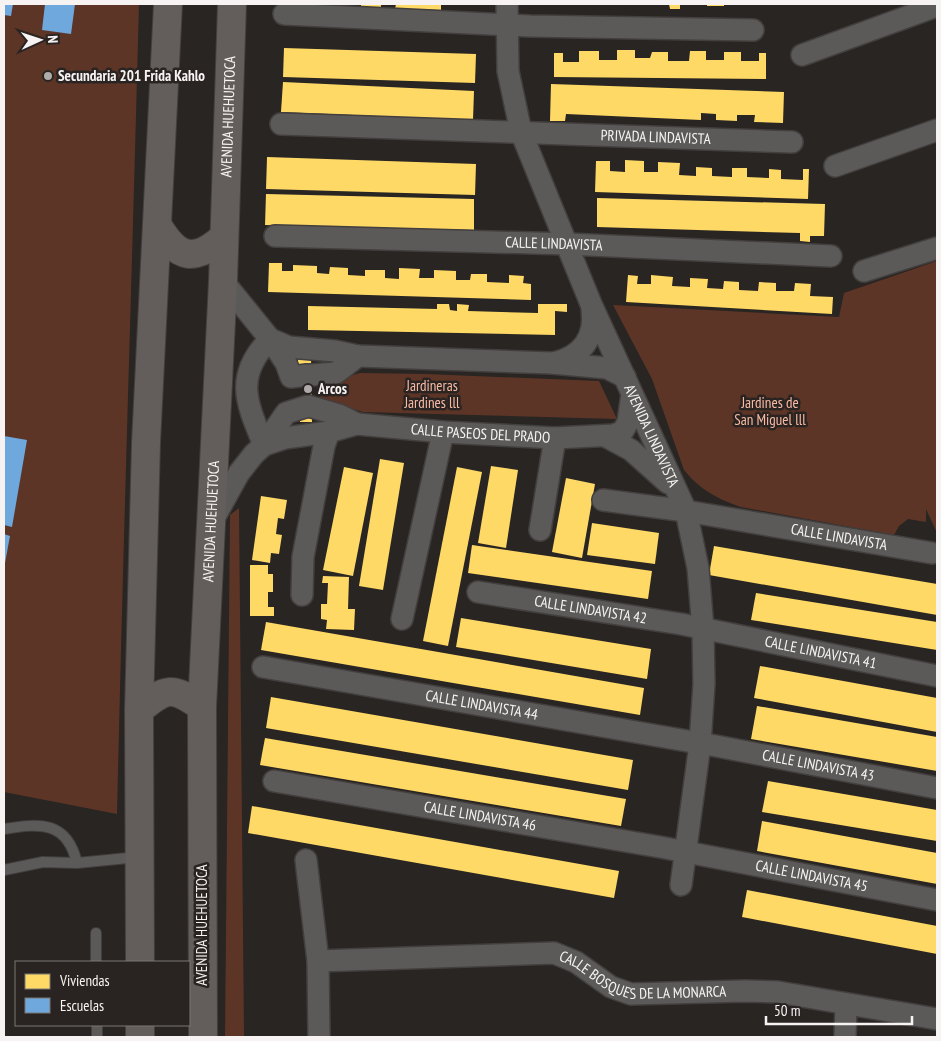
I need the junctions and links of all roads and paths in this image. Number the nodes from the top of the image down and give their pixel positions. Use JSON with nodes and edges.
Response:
{"nodes":[{"id":1,"x":168,"y":4,"type":"edge"},
{"id":2,"x":232,"y":4,"type":"edge"},
{"id":3,"x":507,"y":4,"type":"edge"},
{"id":4,"x":937,"y":6,"type":"edge"},
{"id":5,"x":284,"y":14,"type":"dead end"},
{"id":6,"x":506,"y":25,"type":"junction"},
{"id":7,"x":753,"y":30,"type":"dead end"},
{"id":8,"x":802,"y":54,"type":"dead end"},
{"id":9,"x":281,"y":124,"type":"dead end"},
{"id":10,"x":937,"y":130,"type":"edge"},
{"id":11,"x":521,"y":132,"type":"junction"},
{"id":12,"x":792,"y":142,"type":"dead end"},
{"id":13,"x":835,"y":166,"type":"dead end"},
{"id":14,"x":158,"y":226,"type":"junction"},
{"id":15,"x":275,"y":236,"type":"dead end"},
{"id":16,"x":224,"y":237,"type":"junction"},
{"id":17,"x":568,"y":244,"type":"junction"},
{"id":18,"x":937,"y":248,"type":"edge"},
{"id":19,"x":831,"y":256,"type":"dead end"},
{"id":20,"x":864,"y":271,"type":"dead end"},
{"id":21,"x":223,"y":281,"type":"junction"},
{"id":22,"x":591,"y":304,"type":"junction"},
{"id":23,"x":270,"y":339,"type":"junction"},
{"id":24,"x":358,"y":356,"type":"junction"},
{"id":25,"x":552,"y":363,"type":"junction"},
{"id":26,"x":303,"y":376,"type":"junction"},
{"id":27,"x":629,"y":386,"type":"junction"},
{"id":28,"x":286,"y":413,"type":"junction"},
{"id":29,"x":357,"y":424,"type":"junction"},
{"id":30,"x":329,"y":432,"type":"junction"},
{"id":31,"x":443,"y":432,"type":"junction"},
{"id":32,"x":605,"y":436,"type":"junction"},
{"id":33,"x":556,"y":438,"type":"junction"},
{"id":34,"x":264,"y":445,"type":"junction"},
{"id":35,"x":603,"y":500,"type":"dead end"},
{"id":36,"x":681,"y":502,"type":"junction"},
{"id":37,"x":213,"y":520,"type":"junction"},
{"id":38,"x":540,"y":530,"type":"dead end"},
{"id":39,"x":932,"y":553,"type":"dead end"},
{"id":40,"x":478,"y":592,"type":"dead end"},
{"id":41,"x":302,"y":596,"type":"dead end"},
{"id":42,"x":402,"y":619,"type":"dead end"},
{"id":43,"x":703,"y":629,"type":"junction"},
{"id":44,"x":263,"y":667,"type":"dead end"},
{"id":45,"x":937,"y":676,"type":"edge"},
{"id":46,"x":202,"y":707,"type":"junction"},
{"id":47,"x":139,"y":710,"type":"junction"},
{"id":48,"x":700,"y":744,"type":"junction"},
{"id":49,"x":274,"y":781,"type":"dead end"},
{"id":50,"x":937,"y":788,"type":"edge"},
{"id":51,"x":4,"y":829,"type":"edge"},
{"id":52,"x":686,"y":852,"type":"junction"},
{"id":53,"x":138,"y":857,"type":"junction"},
{"id":54,"x":306,"y":860,"type":"dead end"},
{"id":55,"x":77,"y":862,"type":"junction"},
{"id":56,"x":4,"y":870,"type":"edge"},
{"id":57,"x":681,"y":885,"type":"dead end"},
{"id":58,"x":937,"y":900,"type":"edge"},
{"id":59,"x":96,"y":933,"type":"dead end"},
{"id":60,"x":96,"y":961,"type":"edge"},
{"id":61,"x":140,"y":961,"type":"edge"},
{"id":62,"x":318,"y":961,"type":"junction"},
{"id":63,"x":846,"y":1004,"type":"junction"},
{"id":64,"x":937,"y":1019,"type":"edge"},
{"id":65,"x":203,"y":1037,"type":"edge"},
{"id":66,"x":318,"y":1037,"type":"edge"},
{"id":67,"x":845,"y":1037,"type":"edge"}],
"edges":[{"from":1,"to":14,"type":"main road"},
{"from":2,"to":16,"type":"main road","name":"AVENIDA HUEHUETOCA"},
{"from":3,"to":6,"type":"street","name":"AVENIDA LINDAVISTA"},
{"from":4,"to":8,"type":"street"},
{"from":5,"to":6,"type":"street"},
{"from":6,"to":7,"type":"street"},
{"from":6,"to":11,"type":"street","name":"AVENIDA LINDAVISTA"},
{"from":9,"to":11,"type":"street"},
{"from":10,"to":13,"type":"street"},
{"from":11,"to":12,"type":"street","name":"PRIVADA LINDAVISTA"},
{"from":11,"to":17,"type":"street","name":"AVENIDA LINDAVISTA"},
{"from":14,"to":16,"type":"main road"},
{"from":14,"to":47,"type":"main road"},
{"from":15,"to":17,"type":"street","name":"CALLE LINDAVISTA"},
{"from":16,"to":21,"type":"main road","name":"AVENIDA HUEHUETOCA"},
{"from":17,"to":19,"type":"street","name":"CALLE LINDAVISTA"},
{"from":17,"to":22,"type":"street","name":"AVENIDA LINDAVISTA"},
{"from":18,"to":20,"type":"street"},
{"from":21,"to":23,"type":"street"},
{"from":21,"to":37,"type":"main road","name":"AVENIDA HUEHUETOCA"},
{"from":22,"to":25,"type":"street"},
{"from":22,"to":27,"type":"street","name":"AVENIDA LINDAVISTA"},
{"from":23,"to":24,"type":"street"},
{"from":23,"to":26,"type":"street"},
{"from":23,"to":34,"type":"street"},
{"from":24,"to":25,"type":"street"},
{"from":24,"to":26,"type":"street"},
{"from":25,"to":27,"type":"street"},
{"from":26,"to":28,"type":"street"},
{"from":27,"to":32,"type":"street","name":"CALLE PASEOS DEL PRADO"},
{"from":27,"to":36,"type":"street","name":"AVENIDA LINDAVISTA"},
{"from":28,"to":29,"type":"street","name":"CALLE PASEOS DEL PRADO"},
{"from":28,"to":34,"type":"street"},
{"from":29,"to":30,"type":"street","name":"CALLE PASEOS DEL PRADO"},
{"from":29,"to":31,"type":"street","name":"CALLE PASEOS DEL PRADO"},
{"from":30,"to":34,"type":"street","name":"CALLE PASEOS DEL PRADO"},
{"from":30,"to":41,"type":"street"},
{"from":31,"to":33,"type":"street","name":"CALLE PASEOS DEL PRADO"},
{"from":31,"to":42,"type":"street"},
{"from":32,"to":33,"type":"street","name":"CALLE PASEOS DEL PRADO"},
{"from":32,"to":36,"type":"street"},
{"from":33,"to":38,"type":"street"},
{"from":34,"to":37,"type":"street"},
{"from":35,"to":36,"type":"street","name":"CALLE LINDAVISTA"},
{"from":36,"to":39,"type":"street","name":"CALLE LINDAVISTA"},
{"from":36,"to":43,"type":"street","name":"AVENIDA LINDAVISTA"},
{"from":37,"to":46,"type":"main road","name":"AVENIDA HUEHUETOCA"},
{"from":40,"to":43,"type":"street","name":"CALLE LINDAVISTA 42"},
{"from":43,"to":45,"type":"street","name":"CALLE LINDAVISTA 41"},
{"from":43,"to":48,"type":"street","name":"AVENIDA LINDAVISTA"},
{"from":44,"to":48,"type":"street","name":"CALLE LINDAVISTA 44"},
{"from":46,"to":47,"type":"main road"},
{"from":46,"to":65,"type":"main road","name":"AVENIDA HUEHUETOCA"},
{"from":47,"to":53,"type":"main road"},
{"from":48,"to":50,"type":"street","name":"CALLE LINDAVISTA 43"},
{"from":48,"to":52,"type":"street","name":"AVENIDA LINDAVISTA"},
{"from":49,"to":52,"type":"street","name":"CALLE LINDAVISTA 46"},
{"from":51,"to":55,"type":"lane"},
{"from":52,"to":57,"type":"street","name":"AVENIDA LINDAVISTA"},
{"from":52,"to":58,"type":"street","name":"CALLE LINDAVISTA 45"},
{"from":53,"to":55,"type":"lane"},
{"from":53,"to":61,"type":"main road"},
{"from":54,"to":62,"type":"street"},
{"from":55,"to":56,"type":"lane"},
{"from":59,"to":60,"type":"lane"},
{"from":62,"to":63,"type":"street","name":"CALLE BOSQUES DE LA MONARCA"},
{"from":62,"to":66,"type":"street"},
{"from":63,"to":64,"type":"street","name":"CALLE BOSQUES DE LA MONARCA"},
{"from":63,"to":67,"type":"street"}]}
